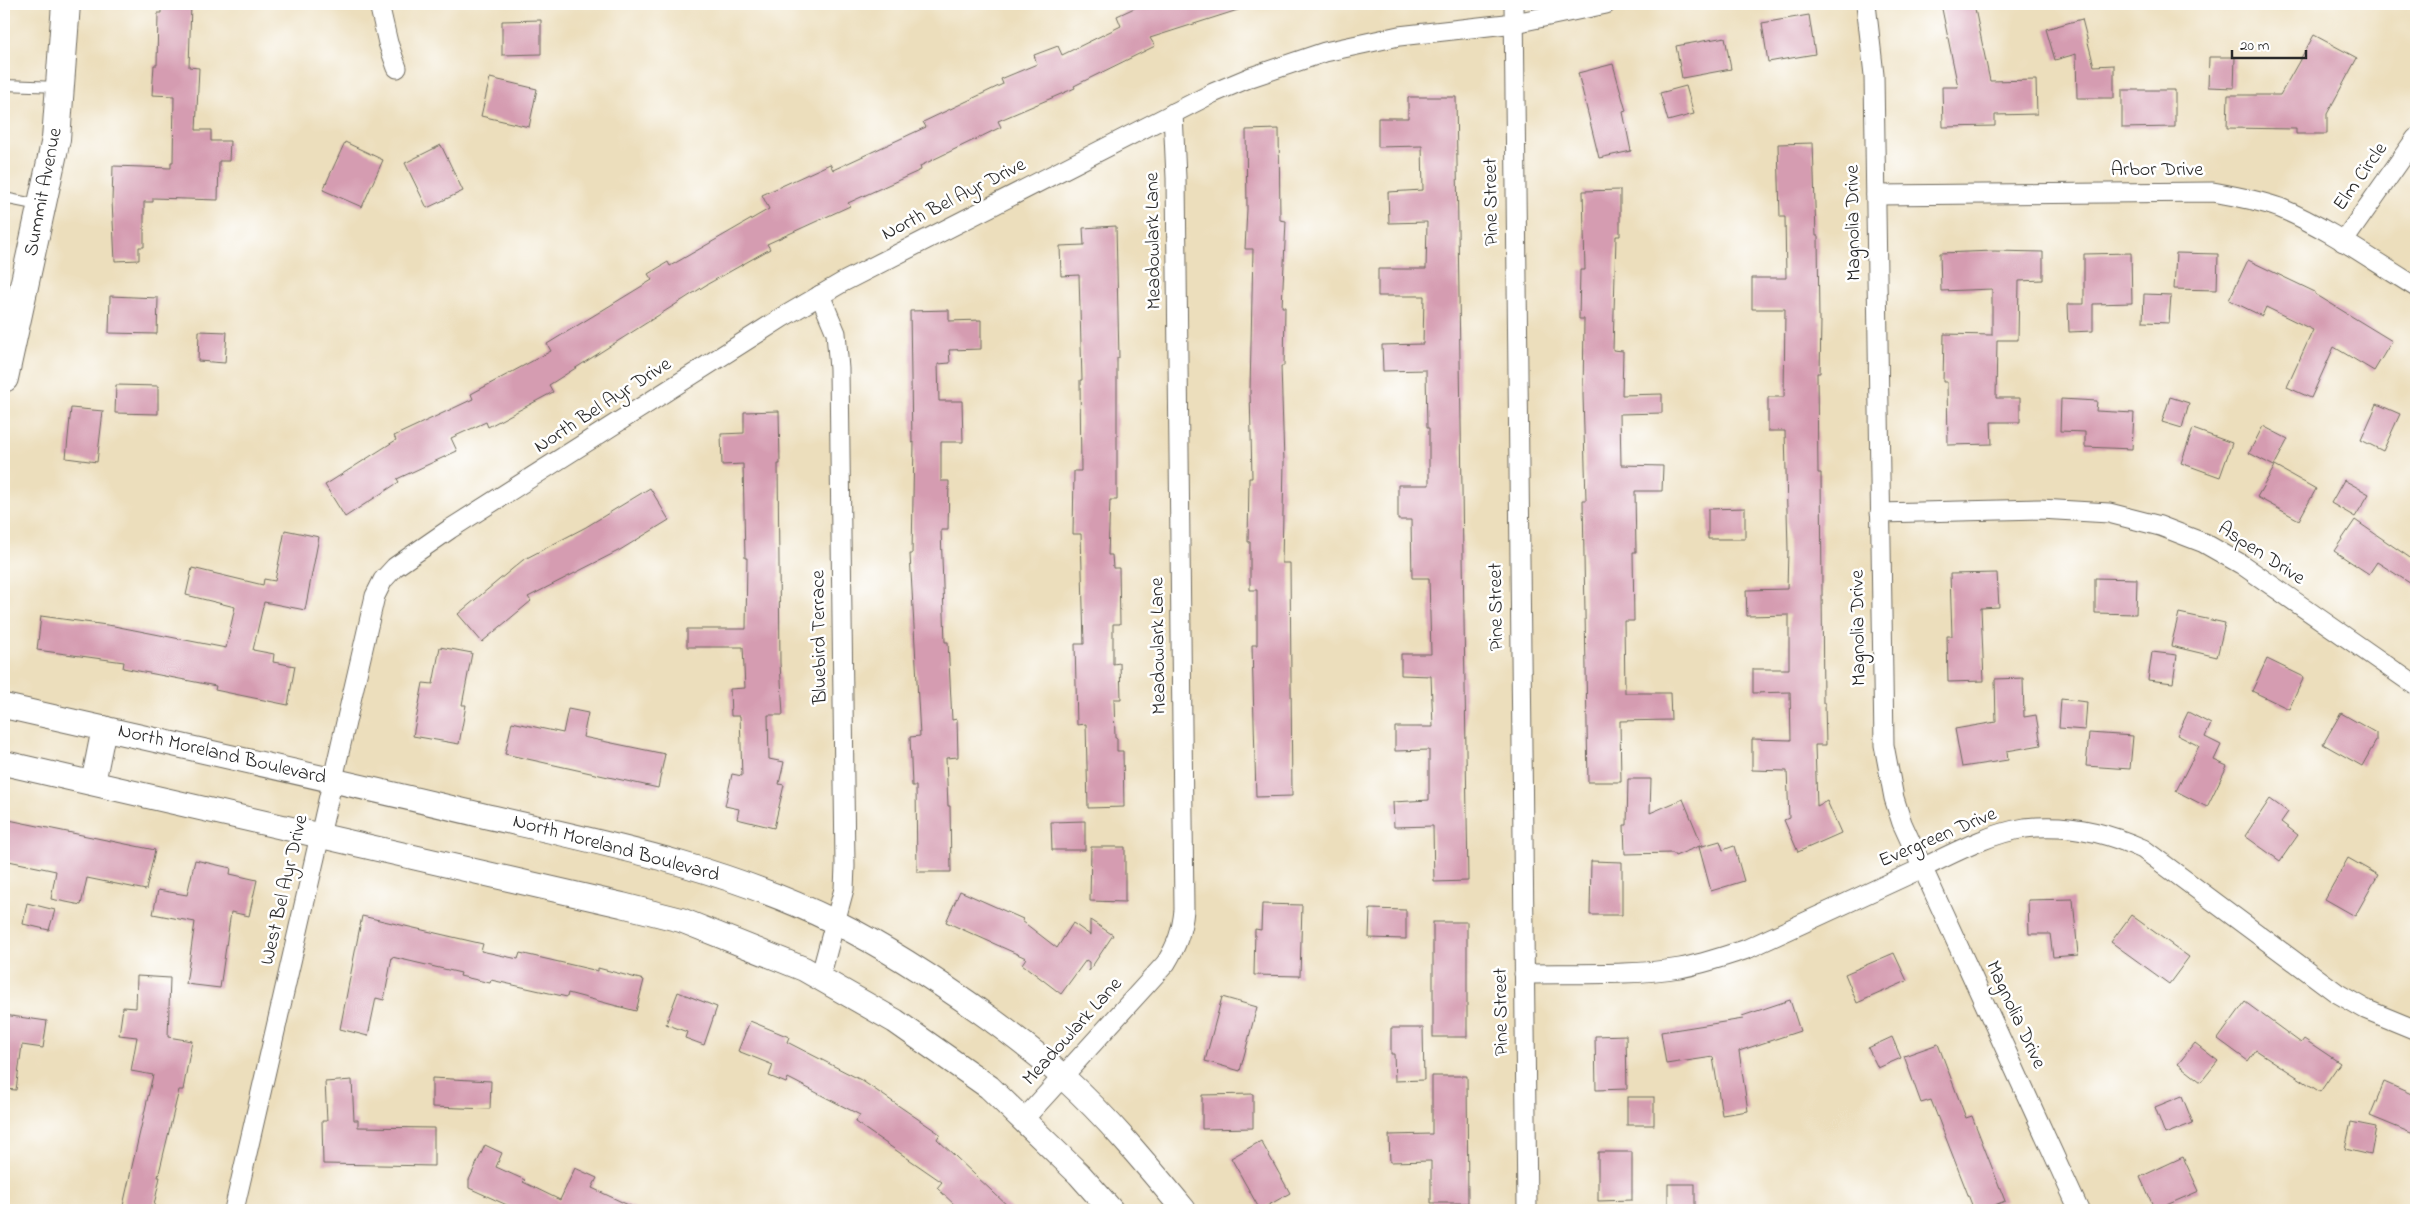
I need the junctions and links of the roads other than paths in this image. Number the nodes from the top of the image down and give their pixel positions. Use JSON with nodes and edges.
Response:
{"nodes":[{"id":1,"x":59,"y":4,"type":"edge"},
{"id":2,"x":66,"y":4,"type":"edge"},
{"id":3,"x":380,"y":4,"type":"edge"},
{"id":4,"x":1514,"y":4,"type":"edge"},
{"id":5,"x":1606,"y":4,"type":"edge"},
{"id":6,"x":1866,"y":4,"type":"edge"},
{"id":7,"x":1516,"y":24,"type":"junction"},
{"id":8,"x":397,"y":68,"type":"dead end"},
{"id":9,"x":4,"y":85,"type":"edge"},
{"id":10,"x":60,"y":87,"type":"junction"},
{"id":11,"x":1173,"y":113,"type":"junction"},
{"id":12,"x":2416,"y":138,"type":"edge"},
{"id":13,"x":1876,"y":195,"type":"junction"},
{"id":14,"x":4,"y":198,"type":"edge"},
{"id":15,"x":43,"y":206,"type":"junction"},
{"id":16,"x":2343,"y":242,"type":"junction"},
{"id":17,"x":2416,"y":287,"type":"edge"},
{"id":18,"x":820,"y":295,"type":"junction"},
{"id":19,"x":4,"y":378,"type":"edge"},
{"id":20,"x":1880,"y":513,"type":"junction"},
{"id":21,"x":383,"y":580,"type":"joint"},
{"id":22,"x":2416,"y":686,"type":"edge"},
{"id":23,"x":4,"y":706,"type":"edge"},
{"id":24,"x":104,"y":728,"type":"junction"},
{"id":25,"x":4,"y":763,"type":"edge"},
{"id":26,"x":333,"y":780,"type":"junction"},
{"id":27,"x":92,"y":783,"type":"junction"},
{"id":28,"x":320,"y":835,"type":"junction"},
{"id":29,"x":1922,"y":868,"type":"junction"},
{"id":30,"x":836,"y":922,"type":"junction"},
{"id":31,"x":1524,"y":974,"type":"junction"},
{"id":32,"x":820,"y":978,"type":"junction"},
{"id":33,"x":2416,"y":1030,"type":"edge"},
{"id":34,"x":1064,"y":1077,"type":"junction"},
{"id":35,"x":1024,"y":1118,"type":"junction"},
{"id":36,"x":234,"y":1210,"type":"edge"},
{"id":37,"x":1110,"y":1210,"type":"edge"},
{"id":38,"x":1184,"y":1210,"type":"edge"},
{"id":39,"x":1526,"y":1210,"type":"edge"},
{"id":40,"x":2079,"y":1210,"type":"edge"}],
"edges":[{"from":1,"to":2,"type":"lane"},
{"from":2,"to":10,"type":"main road","name":"Summit Avenue"},
{"from":3,"to":8,"type":"street"},
{"from":4,"to":7,"type":"street","name":"Pine Street"},
{"from":5,"to":7,"type":"street","name":"North Bel Ayr Drive"},
{"from":6,"to":13,"type":"street","name":"Magnolia Drive"},
{"from":7,"to":11,"type":"street","name":"North Bel Ayr Drive"},
{"from":7,"to":31,"type":"street","name":"Pine Street"},
{"from":9,"to":10,"type":"lane"},
{"from":10,"to":15,"type":"main road","name":"Summit Avenue"},
{"from":11,"to":18,"type":"street","name":"North Bel Ayr Drive"},
{"from":11,"to":34,"type":"street","name":"Meadowlark Lane"},
{"from":12,"to":16,"type":"street","name":"Elm Circle"},
{"from":13,"to":16,"type":"street","name":"Arbor Drive"},
{"from":13,"to":20,"type":"street","name":"Magnolia Drive"},
{"from":14,"to":15,"type":"lane"},
{"from":15,"to":19,"type":"main road","name":"Summit Avenue"},
{"from":16,"to":17,"type":"street","name":"Arbor Drive"},
{"from":18,"to":21,"type":"street","name":"North Bel Ayr Drive"},
{"from":18,"to":30,"type":"street","name":"Bluebird Terrace"},
{"from":20,"to":22,"type":"street","name":"Aspen Drive"},
{"from":20,"to":29,"type":"street","name":"Magnolia Drive"},
{"from":21,"to":26,"type":"street","name":"West Bel Ayr Drive"},
{"from":23,"to":24,"type":"street","name":"North Moreland Boulevard"},
{"from":24,"to":26,"type":"street","name":"North Moreland Boulevard"},
{"from":24,"to":27,"type":"street"},
{"from":25,"to":27,"type":"street"},
{"from":26,"to":28,"type":"street","name":"West Bel Ayr Drive"},
{"from":26,"to":30,"type":"street","name":"North Moreland Boulevard"},
{"from":27,"to":28,"type":"street"},
{"from":28,"to":32,"type":"street"},
{"from":28,"to":36,"type":"street","name":"West Bel Ayr Drive"},
{"from":29,"to":31,"type":"street","name":"Evergreen Drive"},
{"from":29,"to":33,"type":"street","name":"Evergreen Drive"},
{"from":29,"to":40,"type":"street","name":"Magnolia Drive"},
{"from":30,"to":32,"type":"street","name":"Bluebird Terrace"},
{"from":30,"to":34,"type":"street","name":"North Moreland Boulevard"},
{"from":31,"to":39,"type":"street","name":"Pine Street"},
{"from":32,"to":35,"type":"street"},
{"from":34,"to":35,"type":"street","name":"Meadowlark Lane"},
{"from":34,"to":38,"type":"street","name":"North Moreland Boulevard"},
{"from":35,"to":37,"type":"street"}]}
